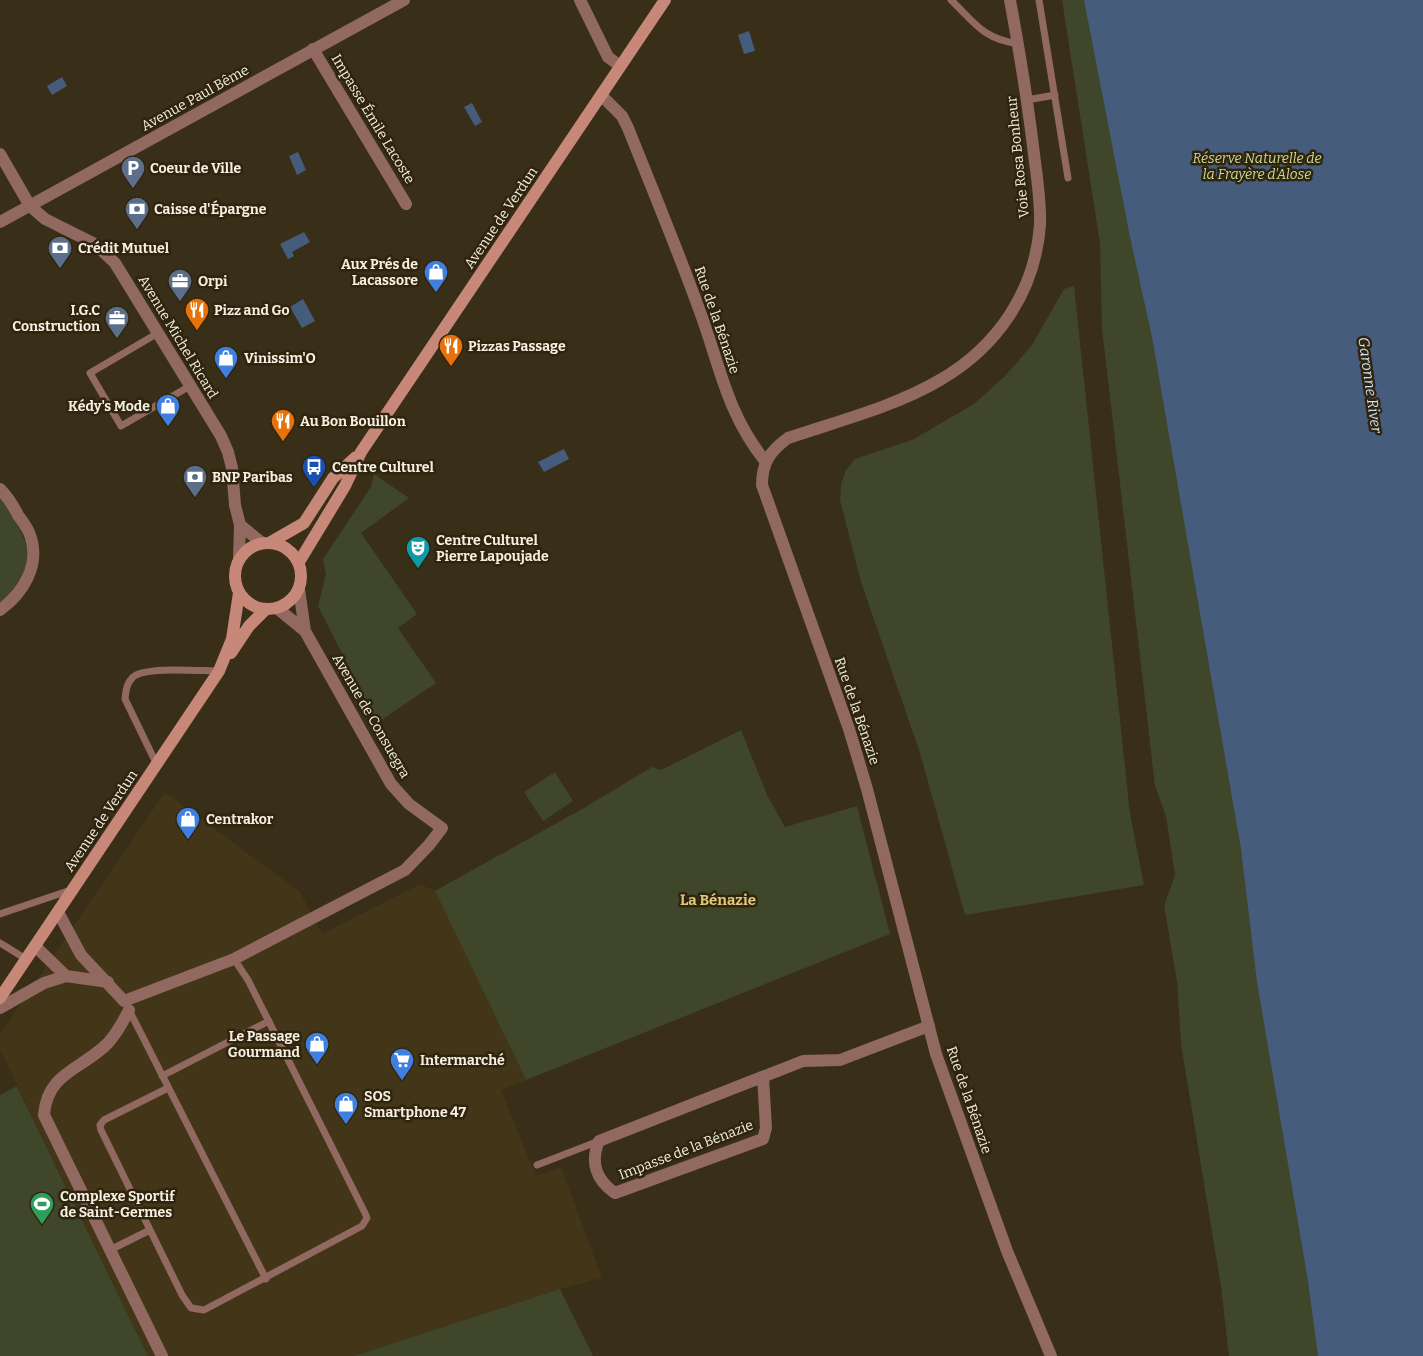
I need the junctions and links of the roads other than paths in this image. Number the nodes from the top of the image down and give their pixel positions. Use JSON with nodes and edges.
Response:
{"nodes":[{"id":1,"x":404,"y":0,"type":"edge"},
{"id":2,"x":580,"y":0,"type":"edge"},
{"id":3,"x":665,"y":0,"type":"edge"},
{"id":4,"x":951,"y":0,"type":"edge"},
{"id":5,"x":1010,"y":0,"type":"edge"},
{"id":6,"x":1039,"y":0,"type":"edge"},
{"id":7,"x":1018,"y":44,"type":"junction"},
{"id":8,"x":313,"y":50,"type":"junction"},
{"id":9,"x":620,"y":66,"type":"junction"},
{"id":10,"x":601,"y":94,"type":"junction"},
{"id":11,"x":1055,"y":95,"type":"junction"},
{"id":12,"x":1028,"y":100,"type":"junction"},
{"id":13,"x":0,"y":154,"type":"edge"},
{"id":14,"x":1068,"y":178,"type":"dead end"},
{"id":15,"x":406,"y":204,"type":"dead end"},
{"id":16,"x":30,"y":206,"type":"junction"},
{"id":17,"x":0,"y":222,"type":"edge"},
{"id":18,"x":158,"y":334,"type":"junction"},
{"id":19,"x":190,"y":386,"type":"junction"},
{"id":20,"x":361,"y":452,"type":"junction"},
{"id":21,"x":766,"y":461,"type":"junction"},
{"id":22,"x":0,"y":490,"type":"edge"},
{"id":23,"x":240,"y":526,"type":"junction"},
{"id":24,"x":267,"y":542,"type":"junction"},
{"id":25,"x":240,"y":558,"type":"junction"},
{"id":26,"x":298,"y":562,"type":"junction"},
{"id":27,"x":299,"y":589,"type":"junction"},
{"id":28,"x":239,"y":593,"type":"junction"},
{"id":29,"x":271,"y":609,"type":"junction"},
{"id":30,"x":0,"y":610,"type":"edge"},
{"id":31,"x":305,"y":631,"type":"junction"},
{"id":32,"x":222,"y":666,"type":"junction"},
{"id":33,"x":157,"y":765,"type":"junction"},
{"id":34,"x":73,"y":890,"type":"junction"},
{"id":35,"x":58,"y":912,"type":"junction"},
{"id":36,"x":0,"y":914,"type":"edge"},
{"id":37,"x":0,"y":943,"type":"edge"},
{"id":38,"x":35,"y":946,"type":"junction"},
{"id":39,"x":26,"y":958,"type":"junction"},
{"id":40,"x":234,"y":958,"type":"junction"},
{"id":41,"x":66,"y":976,"type":"junction"},
{"id":42,"x":108,"y":982,"type":"junction"},
{"id":43,"x":0,"y":998,"type":"edge"},
{"id":44,"x":126,"y":1006,"type":"junction"},
{"id":45,"x":0,"y":1008,"type":"edge"},
{"id":46,"x":269,"y":1021,"type":"junction"},
{"id":47,"x":929,"y":1026,"type":"junction"},
{"id":48,"x":162,"y":1076,"type":"junction"},
{"id":49,"x":763,"y":1076,"type":"junction"},
{"id":50,"x":168,"y":1088,"type":"junction"},
{"id":51,"x":599,"y":1141,"type":"junction"},
{"id":52,"x":536,"y":1165,"type":"dead end"},
{"id":53,"x":150,"y":1230,"type":"junction"},
{"id":54,"x":110,"y":1250,"type":"junction"},
{"id":55,"x":266,"y":1279,"type":"junction"},
{"id":56,"x":162,"y":1356,"type":"edge"},
{"id":57,"x":1051,"y":1356,"type":"edge"}],
"edges":[{"from":1,"to":8,"type":"street","name":"Avenue Paul Bême"},
{"from":2,"to":9,"type":"street"},
{"from":3,"to":9,"type":"main road","name":"Avenue de Verdun"},
{"from":4,"to":7,"type":"lane"},
{"from":5,"to":7,"type":"street","name":"Voie Rosa Bonheur"},
{"from":6,"to":11,"type":"lane"},
{"from":7,"to":12,"type":"street","name":"Voie Rosa Bonheur"},
{"from":8,"to":15,"type":"street","name":"Impasse Émile Lacoste"},
{"from":8,"to":16,"type":"street","name":"Avenue Paul Bême"},
{"from":9,"to":10,"type":"main road","name":"Avenue de Verdun"},
{"from":10,"to":20,"type":"main road","name":"Avenue de Verdun"},
{"from":10,"to":21,"type":"street","name":"Rue de la Bénazie"},
{"from":11,"to":12,"type":"lane"},
{"from":11,"to":14,"type":"lane"},
{"from":12,"to":21,"type":"street","name":"Voie Rosa Bonheur"},
{"from":13,"to":16,"type":"street","name":"Avenue Michel Ricard"},
{"from":16,"to":17,"type":"street","name":"Avenue Paul Bême"},
{"from":16,"to":18,"type":"street","name":"Avenue Michel Ricard"},
{"from":18,"to":19,"type":"street","name":"Avenue Michel Ricard"},
{"from":18,"to":19,"type":"lane"},
{"from":19,"to":23,"type":"street","name":"Avenue Michel Ricard"},
{"from":20,"to":24,"type":"main road","name":"Avenue de Verdun"},
{"from":20,"to":26,"type":"main road","name":"Avenue de Verdun"},
{"from":21,"to":47,"type":"street","name":"Rue de la Bénazie"},
{"from":22,"to":30,"type":"street"},
{"from":23,"to":24,"type":"street"},
{"from":23,"to":25,"type":"street","name":"Avenue Michel Ricard"},
{"from":24,"to":25,"type":"main road"},
{"from":24,"to":26,"type":"main road"},
{"from":25,"to":28,"type":"main road"},
{"from":26,"to":27,"type":"main road"},
{"from":27,"to":29,"type":"main road"},
{"from":27,"to":31,"type":"street","name":"Avenue de Consuegra"},
{"from":28,"to":29,"type":"main road"},
{"from":28,"to":32,"type":"main road","name":"Avenue de Verdun"},
{"from":29,"to":31,"type":"street","name":"Avenue de Consuegra"},
{"from":29,"to":32,"type":"main road","name":"Avenue de Verdun"},
{"from":31,"to":40,"type":"street","name":"Avenue de Consuegra"},
{"from":32,"to":33,"type":"main road","name":"Avenue de Verdun"},
{"from":32,"to":33,"type":"lane"},
{"from":33,"to":34,"type":"main road","name":"Avenue de Verdun"},
{"from":34,"to":35,"type":"main road","name":"Avenue de Verdun"},
{"from":34,"to":36,"type":"lane"},
{"from":35,"to":38,"type":"main road","name":"Avenue de Verdun"},
{"from":35,"to":42,"type":"street"},
{"from":37,"to":39,"type":"lane"},
{"from":38,"to":39,"type":"main road","name":"Avenue de Verdun"},
{"from":38,"to":41,"type":"street"},
{"from":39,"to":43,"type":"main road","name":"Avenue de Verdun"},
{"from":40,"to":44,"type":"street"},
{"from":40,"to":46,"type":"lane"},
{"from":41,"to":42,"type":"street"},
{"from":41,"to":45,"type":"street"},
{"from":42,"to":44,"type":"street"},
{"from":44,"to":48,"type":"lane"},
{"from":44,"to":54,"type":"street"},
{"from":46,"to":48,"type":"lane"},
{"from":46,"to":55,"type":"lane"},
{"from":47,"to":49,"type":"street"},
{"from":47,"to":57,"type":"street","name":"Rue de la Bénazie"},
{"from":48,"to":50,"type":"lane"},
{"from":49,"to":51,"type":"street"},
{"from":49,"to":51,"type":"street","name":"Impasse de la Bénazie"},
{"from":50,"to":53,"type":"lane"},
{"from":50,"to":55,"type":"lane"},
{"from":51,"to":52,"type":"lane"},
{"from":53,"to":54,"type":"lane"},
{"from":53,"to":55,"type":"lane"},
{"from":54,"to":56,"type":"street"}]}
